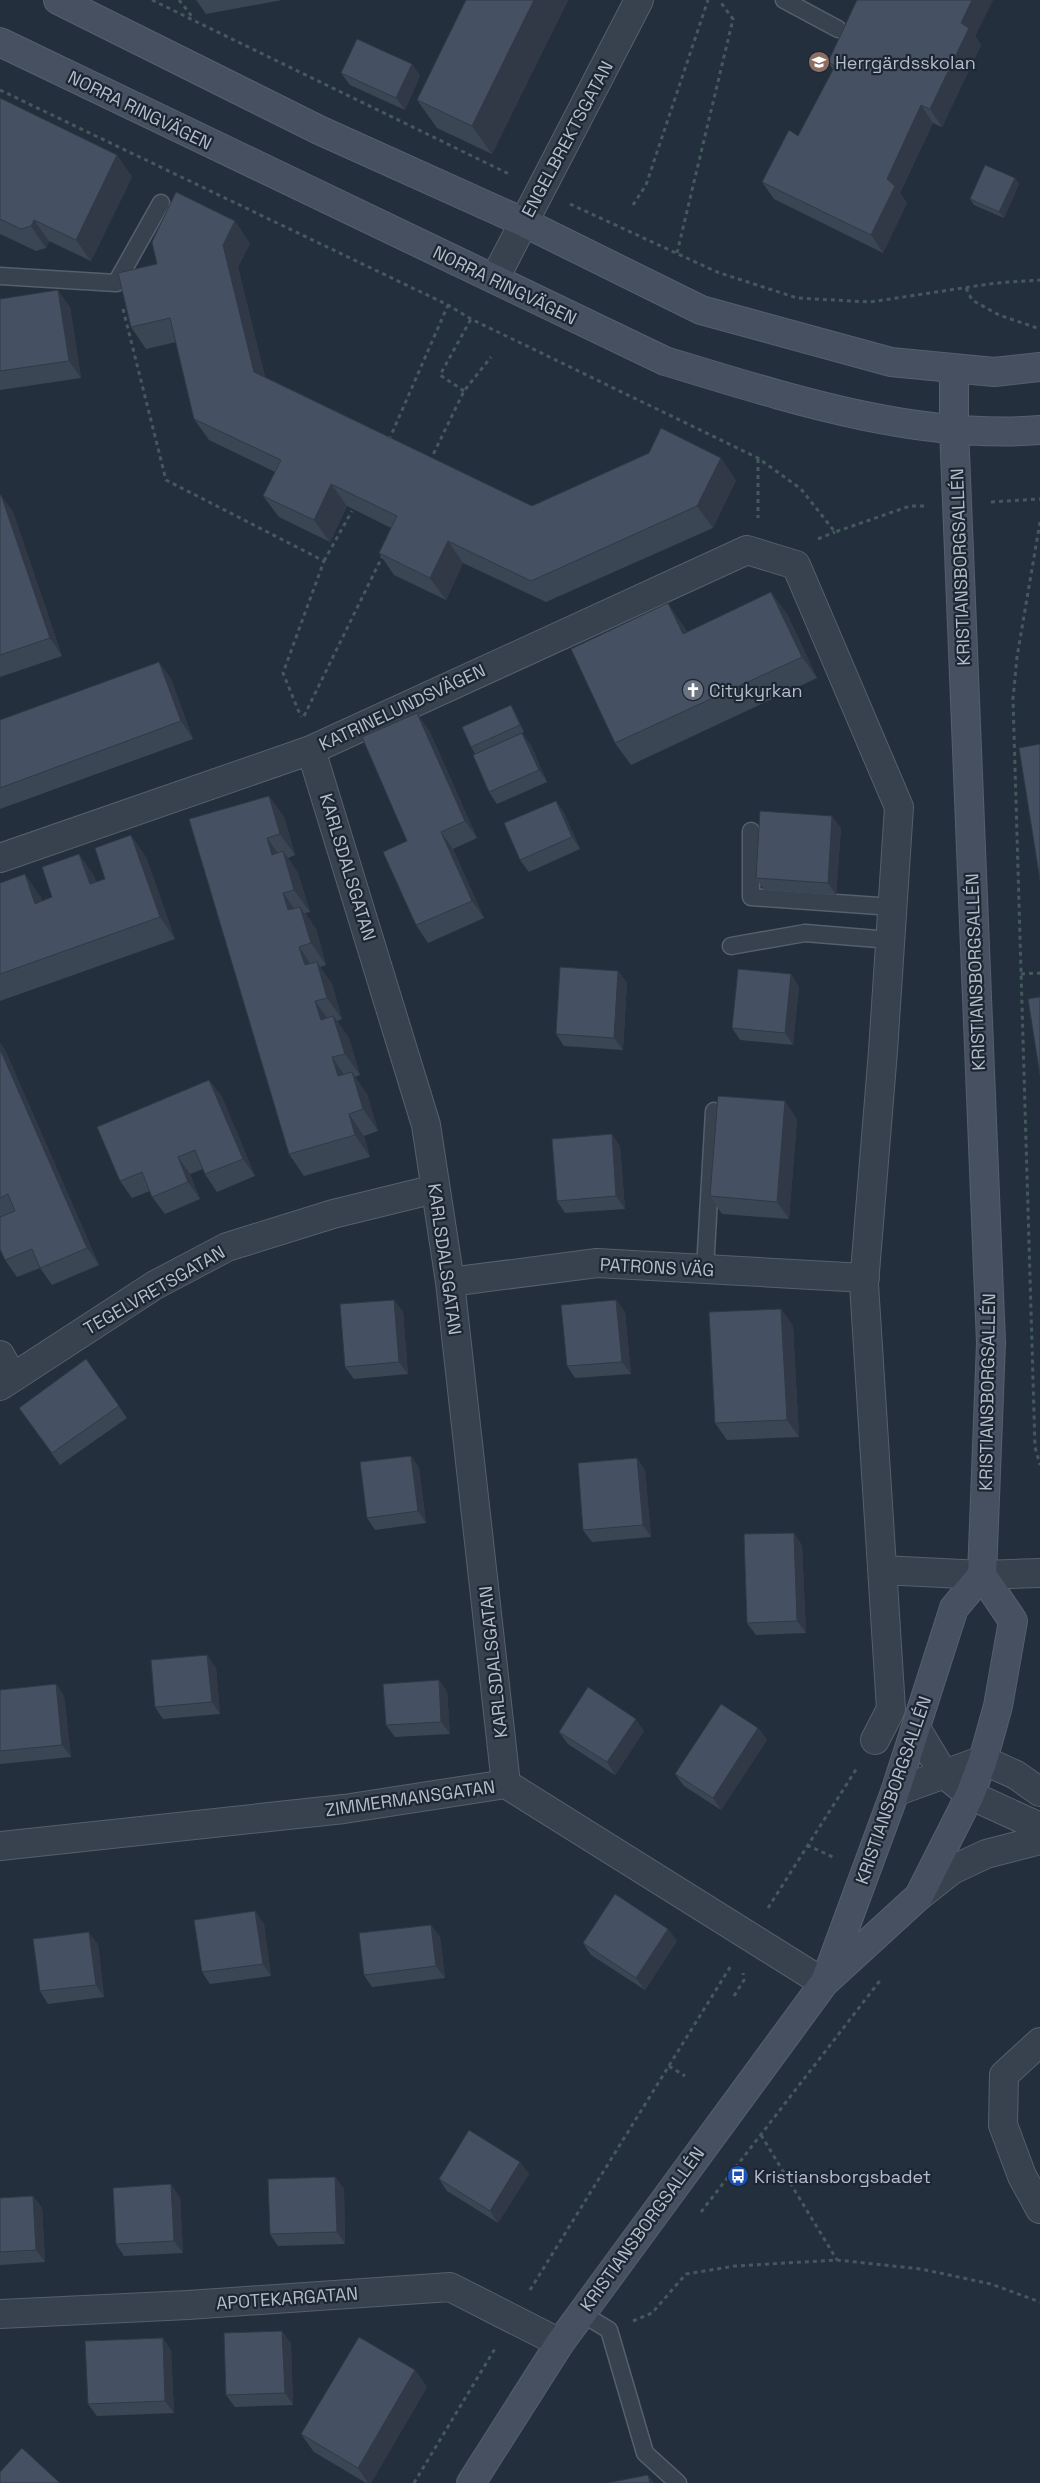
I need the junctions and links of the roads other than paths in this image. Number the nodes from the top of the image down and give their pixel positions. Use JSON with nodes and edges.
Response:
{"nodes":[{"id":1,"x":58,"y":0,"type":"edge"},
{"id":2,"x":639,"y":0,"type":"edge"},
{"id":3,"x":784,"y":0,"type":"edge"},
{"id":4,"x":838,"y":29,"type":"dead end"},
{"id":5,"x":0,"y":42,"type":"edge"},
{"id":6,"x":161,"y":203,"type":"dead end"},
{"id":7,"x":523,"y":222,"type":"junction"},
{"id":8,"x":0,"y":276,"type":"edge"},
{"id":9,"x":495,"y":278,"type":"junction"},
{"id":10,"x":1040,"y":367,"type":"edge"},
{"id":11,"x":954,"y":369,"type":"junction"},
{"id":12,"x":954,"y":428,"type":"junction"},
{"id":13,"x":1040,"y":430,"type":"edge"},
{"id":14,"x":796,"y":565,"type":"joint"},
{"id":15,"x":311,"y":750,"type":"junction"},
{"id":16,"x":751,"y":831,"type":"dead end"},
{"id":17,"x":0,"y":858,"type":"edge"},
{"id":18,"x":893,"y":907,"type":"junction"},
{"id":19,"x":890,"y":940,"type":"junction"},
{"id":20,"x":731,"y":946,"type":"dead end"},
{"id":21,"x":714,"y":1111,"type":"dead end"},
{"id":22,"x":435,"y":1189,"type":"junction"},
{"id":23,"x":705,"y":1269,"type":"junction"},
{"id":24,"x":865,"y":1278,"type":"junction"},
{"id":25,"x":450,"y":1282,"type":"junction"},
{"id":26,"x":4,"y":1372,"type":"edge"},
{"id":27,"x":882,"y":1570,"type":"junction"},
{"id":28,"x":1040,"y":1573,"type":"edge"},
{"id":29,"x":982,"y":1575,"type":"junction"},
{"id":30,"x":916,"y":1728,"type":"junction"},
{"id":31,"x":876,"y":1740,"type":"road end"},
{"id":32,"x":982,"y":1760,"type":"junction"},
{"id":33,"x":943,"y":1773,"type":"junction"},
{"id":34,"x":506,"y":1784,"type":"junction"},
{"id":35,"x":896,"y":1792,"type":"junction"},
{"id":36,"x":1040,"y":1792,"type":"edge"},
{"id":37,"x":970,"y":1795,"type":"junction"},
{"id":38,"x":1040,"y":1827,"type":"edge"},
{"id":39,"x":1040,"y":1840,"type":"edge"},
{"id":40,"x":0,"y":1846,"type":"edge"},
{"id":41,"x":919,"y":1896,"type":"junction"},
{"id":42,"x":824,"y":1983,"type":"junction"},
{"id":43,"x":1040,"y":2042,"type":"edge"},
{"id":44,"x":1040,"y":2208,"type":"edge"},
{"id":45,"x":581,"y":2313,"type":"junction"},
{"id":46,"x":0,"y":2314,"type":"edge"},
{"id":47,"x":560,"y":2343,"type":"junction"},
{"id":48,"x":471,"y":2483,"type":"edge"},
{"id":49,"x":678,"y":2483,"type":"edge"}],
"edges":[{"from":1,"to":7,"type":"street"},
{"from":2,"to":7,"type":"street","name":"ENGELBREKTSGATAN"},
{"from":3,"to":4,"type":"lane"},
{"from":5,"to":9,"type":"street","name":"NORRA RINGVÄGEN"},
{"from":6,"to":8,"type":"lane"},
{"from":7,"to":9,"type":"street","name":"ENGELBREKTSGATAN"},
{"from":7,"to":11,"type":"street"},
{"from":9,"to":12,"type":"street","name":"NORRA RINGVÄGEN"},
{"from":10,"to":11,"type":"street"},
{"from":11,"to":12,"type":"street","name":"KRISTIANSBORGSALLÉN"},
{"from":12,"to":13,"type":"street","name":"NORRA RINGVÄGEN"},
{"from":12,"to":29,"type":"street","name":"KRISTIANSBORGSALLÉN"},
{"from":14,"to":15,"type":"street","name":"KATRINELUNDSVÄGEN"},
{"from":14,"to":18,"type":"street","name":"KRISTIANSBORGSALLÉN"},
{"from":15,"to":17,"type":"street","name":"KATRINELUNDSVÄGEN"},
{"from":15,"to":22,"type":"street","name":"KARLSDALSGATAN"},
{"from":16,"to":18,"type":"lane"},
{"from":18,"to":19,"type":"street","name":"KRISTIANSBORGSALLÉN"},
{"from":19,"to":20,"type":"lane"},
{"from":19,"to":24,"type":"street","name":"KRISTIANSBORGSALLÉN"},
{"from":21,"to":23,"type":"lane"},
{"from":22,"to":25,"type":"street","name":"KARLSDALSGATAN"},
{"from":22,"to":26,"type":"street","name":"TEGELVRETSGATAN"},
{"from":23,"to":24,"type":"street","name":"PATRONS VÄG"},
{"from":23,"to":25,"type":"street","name":"PATRONS VÄG"},
{"from":24,"to":27,"type":"street","name":"KRISTIANSBORGSALLÉN"},
{"from":25,"to":34,"type":"street","name":"KARLSDALSGATAN"},
{"from":27,"to":29,"type":"street"},
{"from":27,"to":31,"type":"street","name":"KRISTIANSBORGSALLÉN"},
{"from":28,"to":29,"type":"street"},
{"from":29,"to":30,"type":"street","name":"KRISTIANSBORGSALLÉN"},
{"from":29,"to":32,"type":"street","name":"KRISTIANSBORGSALLÉN"},
{"from":30,"to":33,"type":"street"},
{"from":30,"to":35,"type":"street","name":"KRISTIANSBORGSALLÉN"},
{"from":32,"to":33,"type":"street"},
{"from":32,"to":36,"type":"street"},
{"from":32,"to":37,"type":"street","name":"KRISTIANSBORGSALLÉN"},
{"from":33,"to":35,"type":"street"},
{"from":33,"to":37,"type":"street"},
{"from":34,"to":40,"type":"street","name":"ZIMMERMANSGATAN"},
{"from":34,"to":42,"type":"street","name":"ZIMMERMANSGATAN"},
{"from":35,"to":42,"type":"street","name":"KRISTIANSBORGSALLÉN"},
{"from":37,"to":38,"type":"street"},
{"from":37,"to":41,"type":"street","name":"KRISTIANSBORGSALLÉN"},
{"from":39,"to":41,"type":"street"},
{"from":41,"to":42,"type":"street","name":"KRISTIANSBORGSALLÉN"},
{"from":42,"to":45,"type":"street","name":"KRISTIANSBORGSALLÉN"},
{"from":43,"to":44,"type":"street"},
{"from":45,"to":47,"type":"street","name":"KRISTIANSBORGSALLÉN"},
{"from":45,"to":49,"type":"lane"},
{"from":46,"to":47,"type":"street","name":"APOTEKARGATAN"},
{"from":47,"to":48,"type":"street","name":"KRISTIANSBORGSALLÉN"}]}
